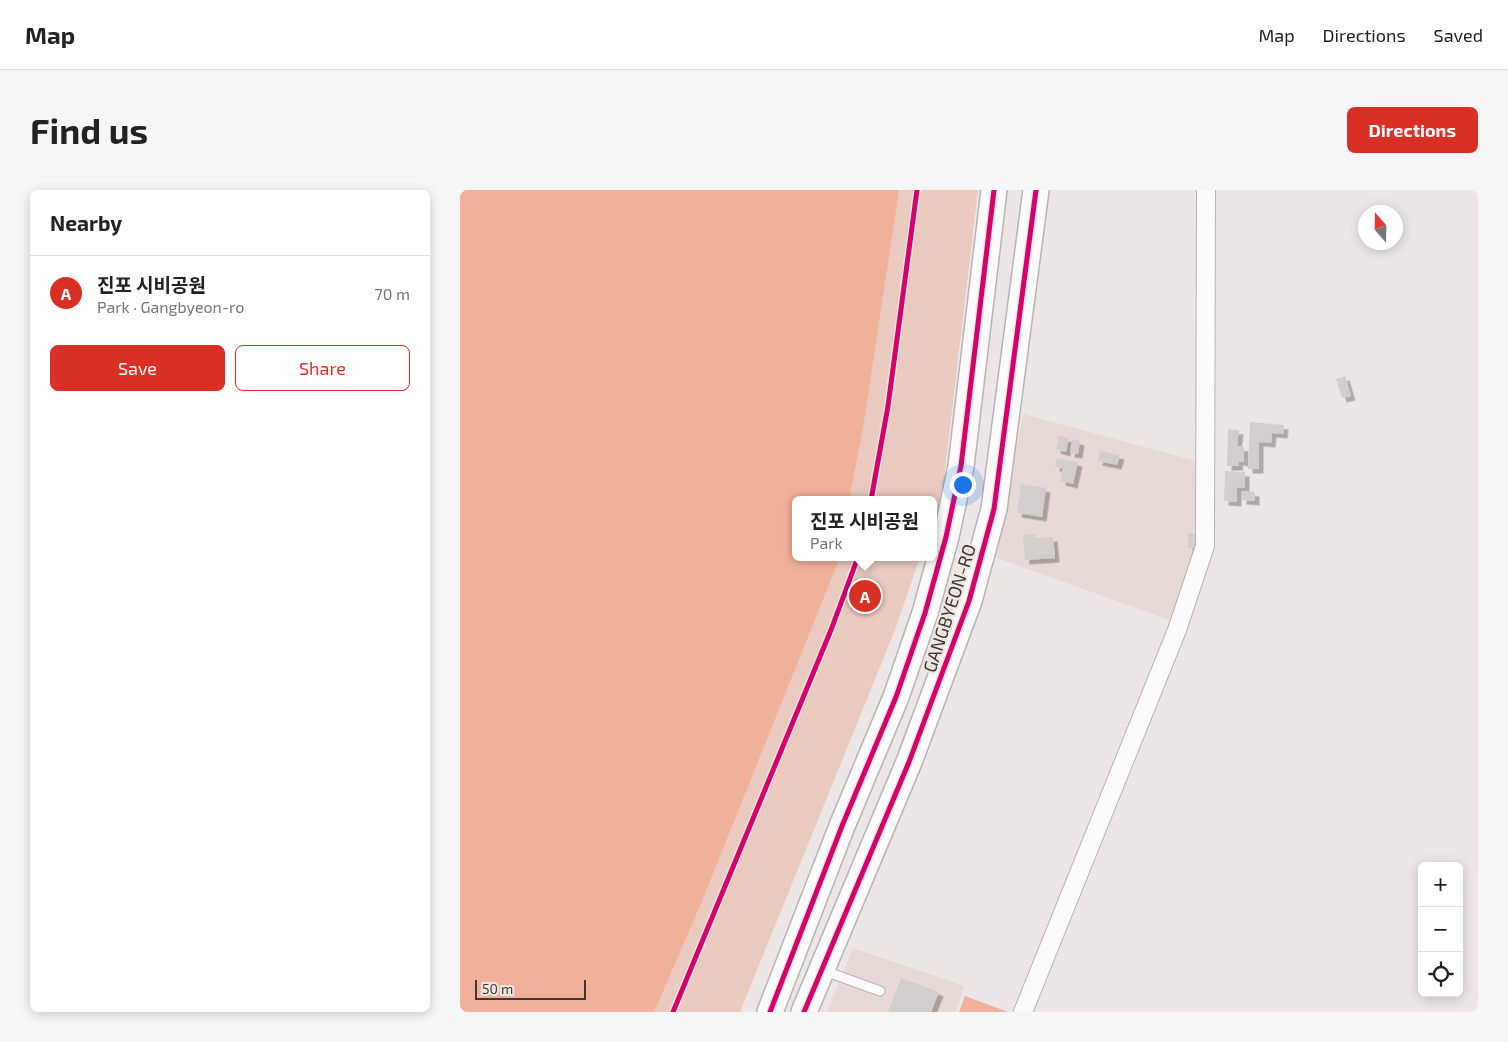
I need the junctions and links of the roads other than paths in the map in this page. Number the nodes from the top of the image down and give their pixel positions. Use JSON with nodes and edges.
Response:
{"nodes":[{"id":1,"x":994,"y":190,"type":"edge"},
{"id":2,"x":1036,"y":190,"type":"edge"},
{"id":3,"x":1206,"y":190,"type":"edge"},
{"id":4,"x":822,"y":970,"type":"junction"},
{"id":5,"x":880,"y":991,"type":"dead end"},
{"id":6,"x":770,"y":1012,"type":"edge"},
{"id":7,"x":804,"y":1012,"type":"edge"},
{"id":8,"x":1023,"y":1012,"type":"edge"}],
"edges":[{"from":1,"to":6,"type":"street","name":"GANGBYEON-RO"},
{"from":2,"to":4,"type":"street","name":"GANGBYEON-RO"},
{"from":3,"to":8,"type":"street"},
{"from":4,"to":5,"type":"lane"},
{"from":4,"to":7,"type":"street","name":"GANGBYEON-RO"}]}
